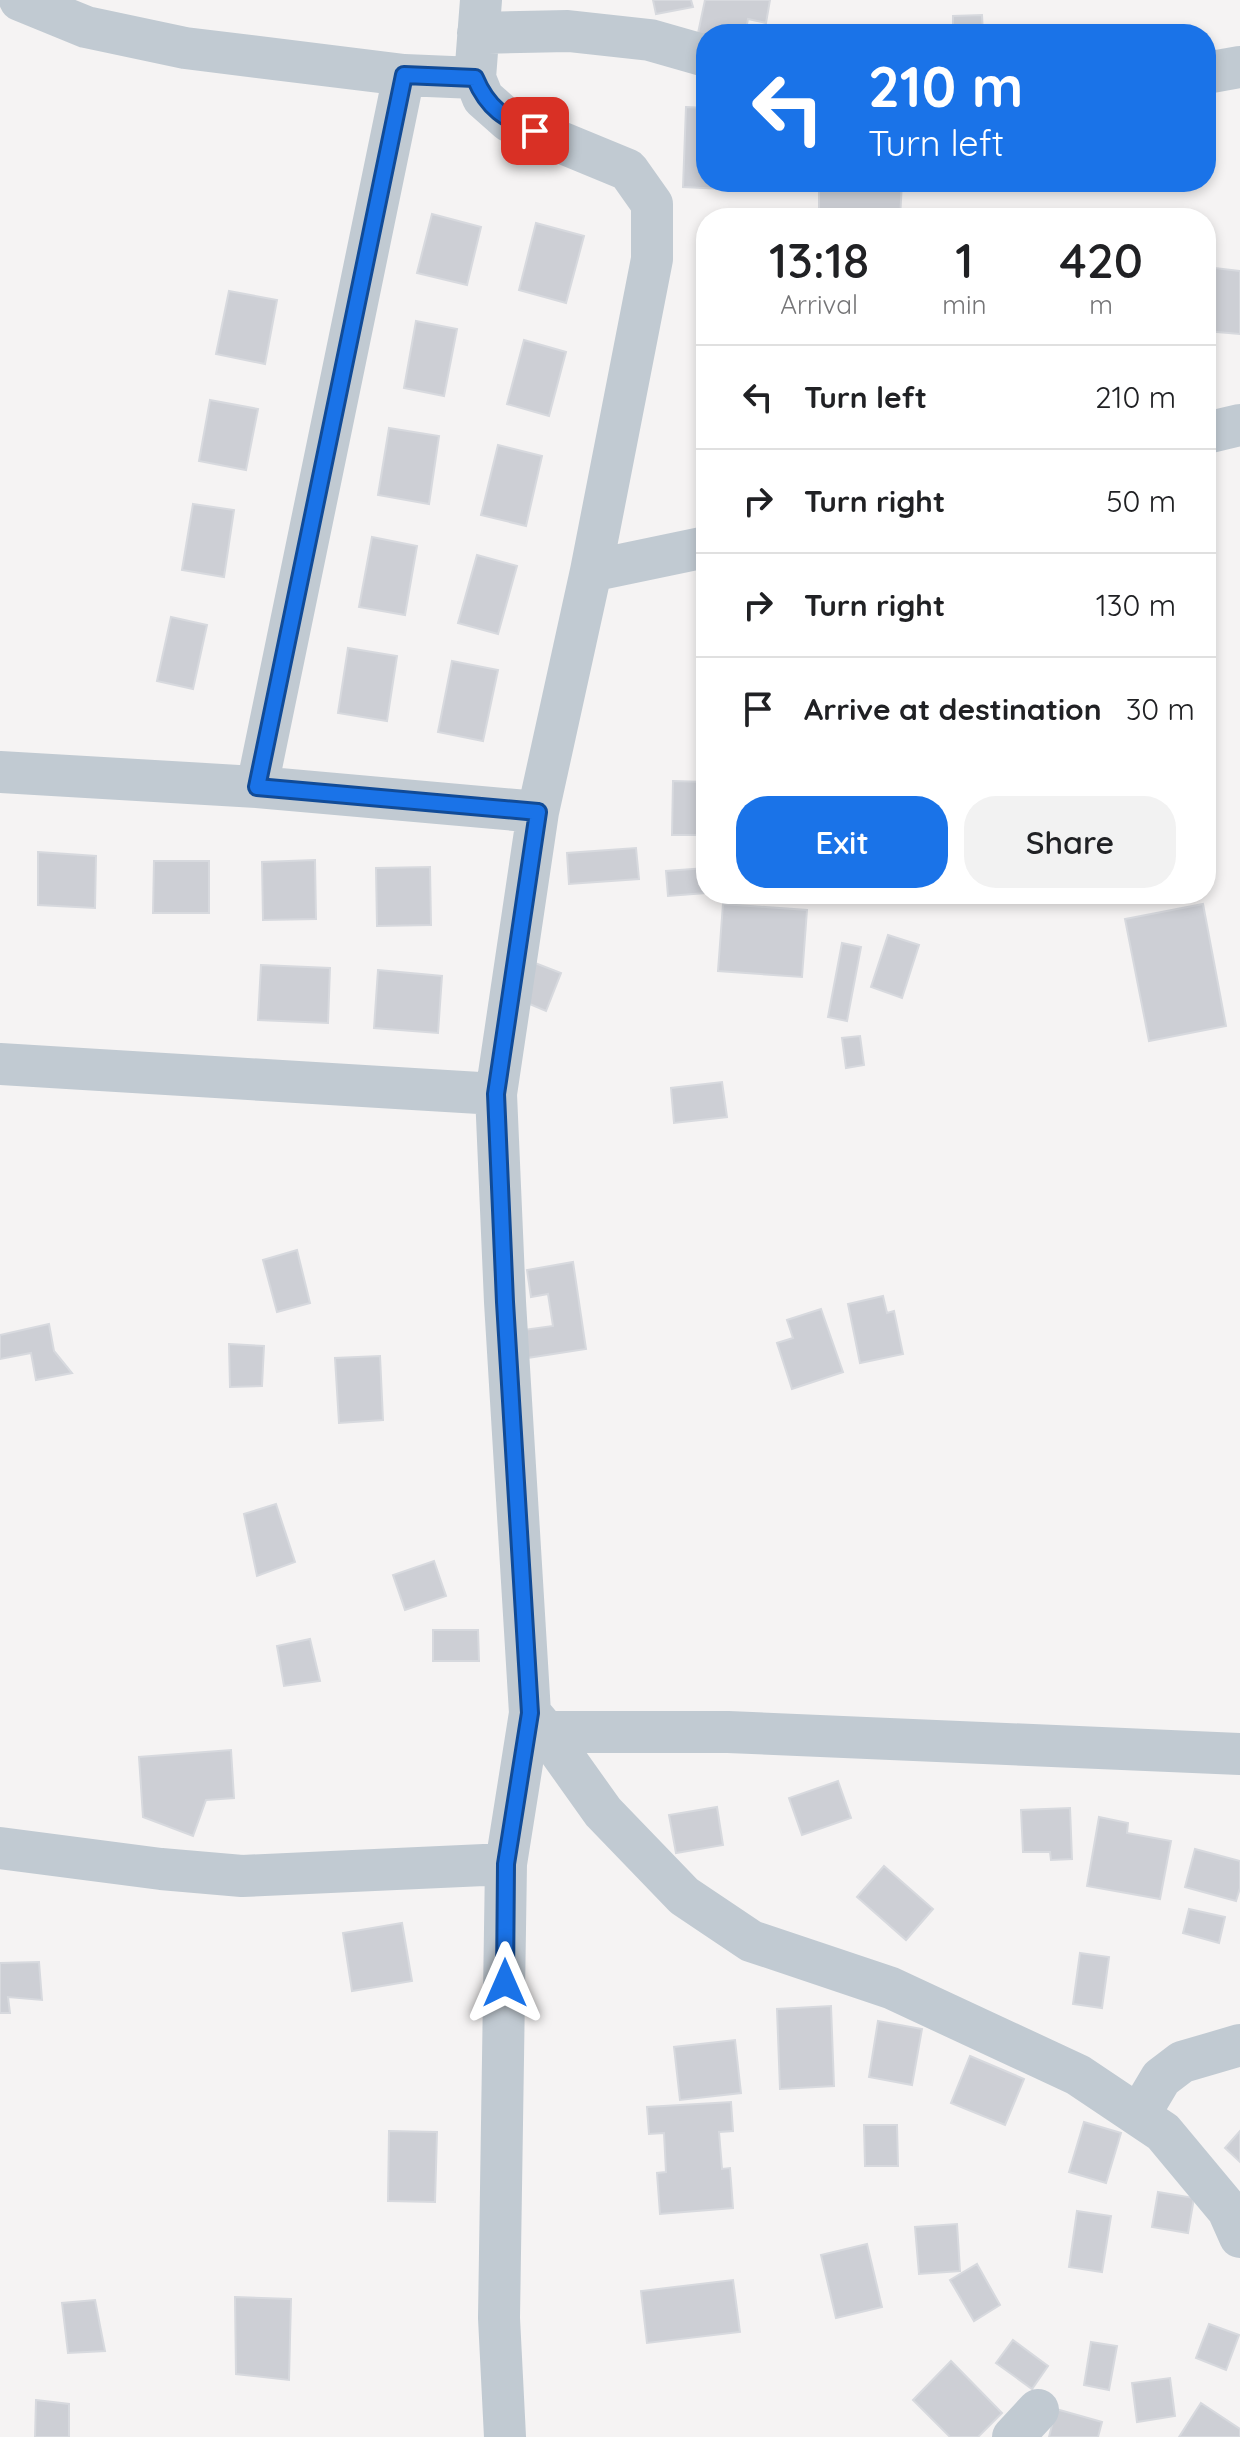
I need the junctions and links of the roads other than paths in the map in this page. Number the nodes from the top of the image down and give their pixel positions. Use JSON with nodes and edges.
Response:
{"nodes":[{"id":1,"x":23,"y":0,"type":"edge"},
{"id":2,"x":480,"y":17,"type":"edge"},
{"id":3,"x":696,"y":53,"type":"edge"},
{"id":4,"x":1240,"y":67,"type":"edge"},
{"id":5,"x":1216,"y":71,"type":"edge"},
{"id":6,"x":404,"y":75,"type":"junction"},
{"id":7,"x":475,"y":78,"type":"junction"},
{"id":8,"x":1240,"y":425,"type":"edge"},
{"id":9,"x":1216,"y":431,"type":"edge"},
{"id":10,"x":696,"y":549,"type":"edge"},
{"id":11,"x":591,"y":571,"type":"junction"},
{"id":12,"x":0,"y":772,"type":"edge"},
{"id":13,"x":257,"y":787,"type":"junction"},
{"id":14,"x":538,"y":812,"type":"junction"},
{"id":15,"x":0,"y":1064,"type":"edge"},
{"id":16,"x":496,"y":1094,"type":"junction"},
{"id":17,"x":538,"y":1722,"type":"junction"},
{"id":18,"x":1240,"y":1754,"type":"edge"},
{"id":19,"x":0,"y":1848,"type":"edge"},
{"id":20,"x":506,"y":1864,"type":"junction"},
{"id":21,"x":1240,"y":2045,"type":"edge"},
{"id":22,"x":1139,"y":2115,"type":"junction"},
{"id":23,"x":1240,"y":2237,"type":"edge"},
{"id":24,"x":505,"y":2437,"type":"edge"}],
"edges":[{"from":1,"to":6,"type":"street"},
{"from":2,"to":3,"type":"street"},
{"from":2,"to":7,"type":"street"},
{"from":4,"to":5,"type":"street"},
{"from":6,"to":7,"type":"street"},
{"from":6,"to":13,"type":"street"},
{"from":7,"to":11,"type":"street"},
{"from":8,"to":9,"type":"street"},
{"from":10,"to":11,"type":"street"},
{"from":11,"to":14,"type":"street"},
{"from":12,"to":13,"type":"street"},
{"from":13,"to":14,"type":"street"},
{"from":14,"to":16,"type":"street"},
{"from":15,"to":16,"type":"street"},
{"from":16,"to":17,"type":"street"},
{"from":17,"to":18,"type":"street"},
{"from":17,"to":20,"type":"street"},
{"from":17,"to":22,"type":"street"},
{"from":19,"to":20,"type":"street"},
{"from":20,"to":24,"type":"street"},
{"from":21,"to":22,"type":"street"},
{"from":22,"to":23,"type":"street"}]}
